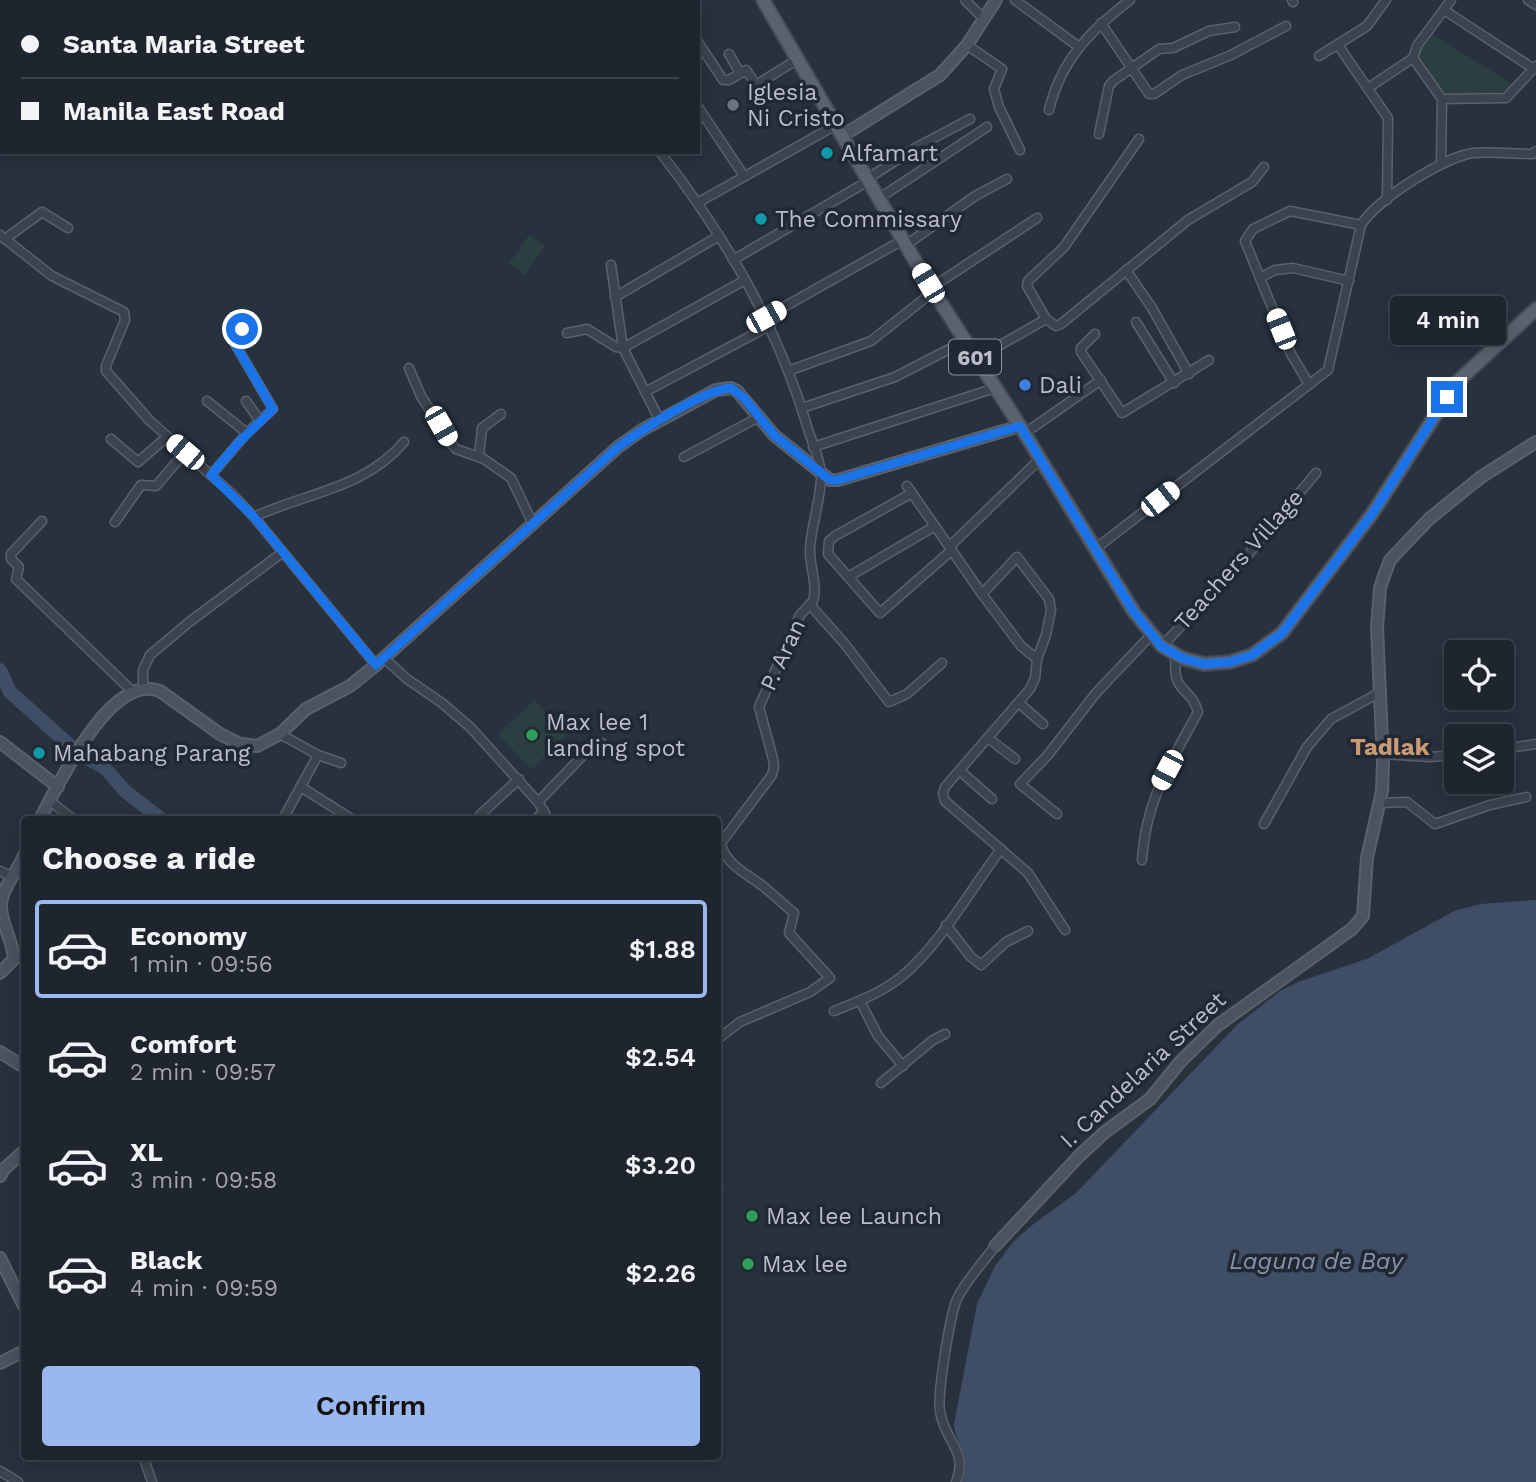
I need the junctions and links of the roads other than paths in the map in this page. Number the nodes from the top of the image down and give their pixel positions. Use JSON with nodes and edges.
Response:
{"nodes":[{"id":1,"x":763,"y":0,"type":"edge"},
{"id":2,"x":965,"y":0,"type":"edge"},
{"id":3,"x":996,"y":0,"type":"edge"},
{"id":4,"x":1015,"y":0,"type":"edge"},
{"id":5,"x":1130,"y":0,"type":"edge"},
{"id":6,"x":1386,"y":0,"type":"edge"},
{"id":7,"x":1451,"y":0,"type":"edge"},
{"id":8,"x":1528,"y":0,"type":"edge"},
{"id":9,"x":1536,"y":5,"type":"edge"},
{"id":10,"x":1444,"y":10,"type":"junction"},
{"id":11,"x":984,"y":19,"type":"junction"},
{"id":12,"x":1101,"y":23,"type":"junction"},
{"id":13,"x":1286,"y":26,"type":"dead end"},
{"id":14,"x":1235,"y":27,"type":"dead end"},
{"id":15,"x":700,"y":45,"type":"edge"},
{"id":16,"x":967,"y":45,"type":"junction"},
{"id":17,"x":1338,"y":45,"type":"junction"},
{"id":18,"x":1079,"y":47,"type":"junction"},
{"id":19,"x":729,"y":54,"type":"dead end"},
{"id":20,"x":1320,"y":56,"type":"dead end"},
{"id":21,"x":1413,"y":58,"type":"junction"},
{"id":22,"x":798,"y":60,"type":"junction"},
{"id":23,"x":1535,"y":67,"type":"edge"},
{"id":24,"x":1131,"y":68,"type":"junction"},
{"id":25,"x":743,"y":71,"type":"junction"},
{"id":26,"x":1368,"y":88,"type":"junction"},
{"id":27,"x":1442,"y":99,"type":"junction"},
{"id":28,"x":700,"y":110,"type":"edge"},
{"id":29,"x":1049,"y":110,"type":"dead end"},
{"id":30,"x":970,"y":119,"type":"dead end"},
{"id":31,"x":987,"y":127,"type":"dead end"},
{"id":32,"x":839,"y":131,"type":"junction"},
{"id":33,"x":1099,"y":134,"type":"dead end"},
{"id":34,"x":1139,"y":139,"type":"dead end"},
{"id":35,"x":1020,"y":150,"type":"dead end"},
{"id":36,"x":1536,"y":150,"type":"edge"},
{"id":37,"x":662,"y":154,"type":"edge"},
{"id":38,"x":1441,"y":163,"type":"junction"},
{"id":39,"x":1264,"y":167,"type":"dead end"},
{"id":40,"x":744,"y":176,"type":"junction"},
{"id":41,"x":1007,"y":179,"type":"dead end"},
{"id":42,"x":868,"y":180,"type":"junction"},
{"id":43,"x":878,"y":199,"type":"junction"},
{"id":44,"x":1387,"y":200,"type":"junction"},
{"id":45,"x":699,"y":202,"type":"junction"},
{"id":46,"x":1037,"y":218,"type":"dead end"},
{"id":47,"x":1362,"y":225,"type":"junction"},
{"id":48,"x":68,"y":228,"type":"dead end"},
{"id":49,"x":719,"y":236,"type":"junction"},
{"id":50,"x":2,"y":237,"type":"edge"},
{"id":51,"x":904,"y":243,"type":"junction"},
{"id":52,"x":733,"y":260,"type":"junction"},
{"id":53,"x":611,"y":265,"type":"dead end"},
{"id":54,"x":1126,"y":270,"type":"junction"},
{"id":55,"x":1260,"y":278,"type":"junction"},
{"id":56,"x":744,"y":280,"type":"junction"},
{"id":57,"x":1349,"y":281,"type":"junction"},
{"id":58,"x":932,"y":290,"type":"junction"},
{"id":59,"x":615,"y":297,"type":"junction"},
{"id":60,"x":1536,"y":309,"type":"edge"},
{"id":61,"x":1046,"y":319,"type":"junction"},
{"id":62,"x":234,"y":320,"type":"dead end"},
{"id":63,"x":768,"y":321,"type":"junction"},
{"id":64,"x":1136,"y":322,"type":"dead end"},
{"id":65,"x":567,"y":333,"type":"dead end"},
{"id":66,"x":1095,"y":334,"type":"dead end"},
{"id":67,"x":965,"y":341,"type":"junction"},
{"id":68,"x":623,"y":348,"type":"junction"},
{"id":69,"x":976,"y":359,"type":"junction"},
{"id":70,"x":1209,"y":360,"type":"dead end"},
{"id":71,"x":409,"y":368,"type":"dead end"},
{"id":72,"x":788,"y":371,"type":"junction"},
{"id":73,"x":1189,"y":374,"type":"junction"},
{"id":74,"x":1101,"y":380,"type":"junction"},
{"id":75,"x":1174,"y":383,"type":"junction"},
{"id":76,"x":1309,"y":384,"type":"junction"},
{"id":77,"x":995,"y":388,"type":"junction"},
{"id":78,"x":645,"y":392,"type":"junction"},
{"id":79,"x":208,"y":401,"type":"dead end"},
{"id":80,"x":246,"y":401,"type":"dead end"},
{"id":81,"x":802,"y":408,"type":"junction"},
{"id":82,"x":501,"y":414,"type":"dead end"},
{"id":83,"x":759,"y":417,"type":"junction"},
{"id":84,"x":260,"y":421,"type":"junction"},
{"id":85,"x":660,"y":421,"type":"junction"},
{"id":86,"x":1022,"y":430,"type":"junction"},
{"id":87,"x":247,"y":433,"type":"junction"},
{"id":88,"x":167,"y":437,"type":"junction"},
{"id":89,"x":111,"y":439,"type":"dead end"},
{"id":90,"x":404,"y":442,"type":"dead end"},
{"id":91,"x":1536,"y":442,"type":"edge"},
{"id":92,"x":813,"y":447,"type":"junction"},
{"id":93,"x":185,"y":452,"type":"junction"},
{"id":94,"x":479,"y":456,"type":"junction"},
{"id":95,"x":684,"y":457,"type":"dead end"},
{"id":96,"x":1040,"y":459,"type":"junction"},
{"id":97,"x":1316,"y":473,"type":"dead end"},
{"id":98,"x":211,"y":475,"type":"junction"},
{"id":99,"x":821,"y":475,"type":"junction"},
{"id":100,"x":254,"y":517,"type":"junction"},
{"id":101,"x":42,"y":521,"type":"dead end"},
{"id":102,"x":115,"y":522,"type":"dead end"},
{"id":103,"x":533,"y":524,"type":"junction"},
{"id":104,"x":935,"y":526,"type":"junction"},
{"id":105,"x":951,"y":548,"type":"junction"},
{"id":106,"x":1095,"y":549,"type":"junction"},
{"id":107,"x":283,"y":552,"type":"junction"},
{"id":108,"x":848,"y":577,"type":"junction"},
{"id":109,"x":982,"y":594,"type":"junction"},
{"id":110,"x":812,"y":603,"type":"junction"},
{"id":111,"x":1152,"y":634,"type":"junction"},
{"id":112,"x":1161,"y":646,"type":"junction"},
{"id":113,"x":1176,"y":654,"type":"junction"},
{"id":114,"x":1037,"y":659,"type":"junction"},
{"id":115,"x":380,"y":662,"type":"junction"},
{"id":116,"x":942,"y":663,"type":"dead end"},
{"id":117,"x":138,"y":690,"type":"junction"},
{"id":118,"x":1379,"y":693,"type":"junction"},
{"id":119,"x":1019,"y":703,"type":"junction"},
{"id":120,"x":1043,"y":724,"type":"dead end"},
{"id":121,"x":280,"y":734,"type":"junction"},
{"id":122,"x":988,"y":738,"type":"junction"},
{"id":123,"x":0,"y":742,"type":"edge"},
{"id":124,"x":602,"y":743,"type":"dead end"},
{"id":125,"x":1536,"y":744,"type":"edge"},
{"id":126,"x":1514,"y":747,"type":"edge"},
{"id":127,"x":1383,"y":754,"type":"junction"},
{"id":128,"x":318,"y":755,"type":"junction"},
{"id":129,"x":1444,"y":756,"type":"edge"},
{"id":130,"x":1015,"y":758,"type":"dead end"},
{"id":131,"x":341,"y":763,"type":"dead end"},
{"id":132,"x":960,"y":771,"type":"junction"},
{"id":133,"x":519,"y":779,"type":"junction"},
{"id":134,"x":58,"y":787,"type":"junction"},
{"id":135,"x":301,"y":787,"type":"junction"},
{"id":136,"x":1526,"y":797,"type":"dead end"},
{"id":137,"x":992,"y":799,"type":"dead end"},
{"id":138,"x":50,"y":801,"type":"junction"},
{"id":139,"x":538,"y":802,"type":"junction"},
{"id":140,"x":1380,"y":803,"type":"junction"},
{"id":141,"x":1057,"y":814,"type":"dead end"},
{"id":142,"x":546,"y":815,"type":"edge"},
{"id":143,"x":42,"y":816,"type":"edge"},
{"id":144,"x":70,"y":816,"type":"edge"},
{"id":145,"x":285,"y":816,"type":"edge"},
{"id":146,"x":347,"y":816,"type":"edge"},
{"id":147,"x":481,"y":816,"type":"edge"},
{"id":148,"x":1264,"y":824,"type":"dead end"},
{"id":149,"x":721,"y":844,"type":"edge"},
{"id":150,"x":721,"y":844,"type":"edge"},
{"id":151,"x":1001,"y":849,"type":"junction"},
{"id":152,"x":1142,"y":860,"type":"dead end"},
{"id":153,"x":21,"y":861,"type":"edge"},
{"id":154,"x":0,"y":872,"type":"edge"},
{"id":155,"x":13,"y":877,"type":"junction"},
{"id":156,"x":946,"y":925,"type":"junction"},
{"id":157,"x":1065,"y":930,"type":"dead end"},
{"id":158,"x":1028,"y":931,"type":"dead end"},
{"id":159,"x":0,"y":973,"type":"edge"},
{"id":160,"x":860,"y":1001,"type":"junction"},
{"id":161,"x":834,"y":1011,"type":"dead end"},
{"id":162,"x":945,"y":1034,"type":"dead end"},
{"id":163,"x":721,"y":1037,"type":"edge"},
{"id":164,"x":0,"y":1052,"type":"edge"},
{"id":165,"x":21,"y":1065,"type":"edge"},
{"id":166,"x":903,"y":1066,"type":"junction"},
{"id":167,"x":881,"y":1083,"type":"dead end"},
{"id":168,"x":21,"y":1154,"type":"edge"},
{"id":169,"x":0,"y":1176,"type":"edge"},
{"id":170,"x":995,"y":1246,"type":"joint"},
{"id":171,"x":0,"y":1258,"type":"edge"},
{"id":172,"x":21,"y":1301,"type":"edge"},
{"id":173,"x":21,"y":1352,"type":"edge"},
{"id":174,"x":0,"y":1363,"type":"edge"},
{"id":175,"x":144,"y":1460,"type":"edge"},
{"id":176,"x":0,"y":1471,"type":"edge"},
{"id":177,"x":18,"y":1482,"type":"edge"},
{"id":178,"x":152,"y":1482,"type":"edge"},
{"id":179,"x":956,"y":1482,"type":"edge"}],
"edges":[{"from":1,"to":22,"type":"main road","number":"601"},
{"from":2,"to":11,"type":"street"},
{"from":3,"to":11,"type":"street"},
{"from":4,"to":18,"type":"street"},
{"from":5,"to":12,"type":"street"},
{"from":6,"to":17,"type":"street"},
{"from":7,"to":10,"type":"street"},
{"from":8,"to":9,"type":"street"},
{"from":10,"to":21,"type":"street"},
{"from":10,"to":23,"type":"street"},
{"from":11,"to":16,"type":"street"},
{"from":12,"to":18,"type":"street"},
{"from":12,"to":24,"type":"street"},
{"from":13,"to":24,"type":"street"},
{"from":14,"to":24,"type":"street"},
{"from":15,"to":25,"type":"street"},
{"from":16,"to":32,"type":"street"},
{"from":16,"to":35,"type":"street"},
{"from":17,"to":20,"type":"street"},
{"from":17,"to":26,"type":"street"},
{"from":18,"to":29,"type":"street"},
{"from":19,"to":25,"type":"street"},
{"from":21,"to":26,"type":"street"},
{"from":21,"to":27,"type":"street"},
{"from":22,"to":25,"type":"street"},
{"from":22,"to":32,"type":"main road","number":"601"},
{"from":23,"to":27,"type":"street"},
{"from":24,"to":33,"type":"street"},
{"from":26,"to":44,"type":"street"},
{"from":27,"to":38,"type":"street"},
{"from":28,"to":40,"type":"street"},
{"from":30,"to":42,"type":"street"},
{"from":31,"to":43,"type":"street"},
{"from":32,"to":40,"type":"street"},
{"from":32,"to":42,"type":"main road","number":"601"},
{"from":34,"to":61,"type":"street"},
{"from":36,"to":38,"type":"street"},
{"from":37,"to":45,"type":"street"},
{"from":38,"to":44,"type":"street"},
{"from":39,"to":54,"type":"street"},
{"from":40,"to":45,"type":"street"},
{"from":41,"to":51,"type":"street"},
{"from":42,"to":43,"type":"main road","number":"601"},
{"from":42,"to":52,"type":"street"},
{"from":43,"to":51,"type":"main road","number":"601"},
{"from":44,"to":47,"type":"street"},
{"from":45,"to":49,"type":"street"},
{"from":46,"to":58,"type":"street"},
{"from":47,"to":55,"type":"street"},
{"from":47,"to":57,"type":"street"},
{"from":48,"to":50,"type":"street"},
{"from":49,"to":52,"type":"street"},
{"from":49,"to":59,"type":"street"},
{"from":50,"to":88,"type":"street"},
{"from":51,"to":58,"type":"main road","number":"601"},
{"from":51,"to":63,"type":"street"},
{"from":52,"to":56,"type":"street"},
{"from":53,"to":59,"type":"street"},
{"from":54,"to":61,"type":"street"},
{"from":54,"to":73,"type":"street"},
{"from":55,"to":57,"type":"street"},
{"from":55,"to":76,"type":"street"},
{"from":56,"to":63,"type":"street"},
{"from":56,"to":68,"type":"street"},
{"from":57,"to":76,"type":"street"},
{"from":58,"to":67,"type":"main road","number":"601"},
{"from":58,"to":72,"type":"street"},
{"from":59,"to":68,"type":"street"},
{"from":60,"to":113,"type":"main road","number":"601"},
{"from":61,"to":69,"type":"street"},
{"from":62,"to":84,"type":"street"},
{"from":63,"to":72,"type":"street"},
{"from":63,"to":78,"type":"street"},
{"from":64,"to":75,"type":"street"},
{"from":65,"to":68,"type":"street"},
{"from":66,"to":74,"type":"street"},
{"from":67,"to":69,"type":"main road","number":"601"},
{"from":67,"to":81,"type":"street"},
{"from":68,"to":78,"type":"street"},
{"from":69,"to":77,"type":"main road","number":"601"},
{"from":70,"to":73,"type":"street"},
{"from":71,"to":94,"type":"street"},
{"from":72,"to":81,"type":"street"},
{"from":73,"to":75,"type":"street"},
{"from":74,"to":75,"type":"street"},
{"from":74,"to":86,"type":"street"},
{"from":76,"to":106,"type":"street"},
{"from":77,"to":86,"type":"main road","number":"601"},
{"from":77,"to":92,"type":"street"},
{"from":78,"to":85,"type":"street"},
{"from":79,"to":87,"type":"street"},
{"from":80,"to":84,"type":"street"},
{"from":81,"to":92,"type":"street"},
{"from":82,"to":94,"type":"street"},
{"from":83,"to":85,"type":"street"},
{"from":83,"to":95,"type":"street"},
{"from":83,"to":99,"type":"street"},
{"from":84,"to":87,"type":"street"},
{"from":85,"to":103,"type":"street"},
{"from":86,"to":96,"type":"main road","number":"601"},
{"from":86,"to":99,"type":"street"},
{"from":87,"to":98,"type":"street"},
{"from":88,"to":89,"type":"street"},
{"from":88,"to":93,"type":"street"},
{"from":90,"to":100,"type":"street"},
{"from":91,"to":118,"type":"street","name":"I. Candelaria Street"},
{"from":92,"to":99,"type":"street"},
{"from":93,"to":98,"type":"street"},
{"from":93,"to":102,"type":"street"},
{"from":94,"to":103,"type":"street"},
{"from":96,"to":105,"type":"street"},
{"from":96,"to":106,"type":"main road","number":"601"},
{"from":97,"to":112,"type":"street","name":"Teachers Village"},
{"from":98,"to":100,"type":"street"},
{"from":99,"to":110,"type":"street"},
{"from":100,"to":107,"type":"street"},
{"from":101,"to":117,"type":"street"},
{"from":103,"to":115,"type":"street"},
{"from":104,"to":105,"type":"street"},
{"from":104,"to":108,"type":"street"},
{"from":104,"to":108,"type":"street"},
{"from":105,"to":108,"type":"street"},
{"from":105,"to":109,"type":"street"},
{"from":106,"to":111,"type":"main road","number":"601"},
{"from":107,"to":115,"type":"street"},
{"from":107,"to":117,"type":"street"},
{"from":109,"to":114,"type":"street"},
{"from":109,"to":114,"type":"street"},
{"from":110,"to":116,"type":"street"},
{"from":110,"to":149,"type":"street","name":"P. Aran"},
{"from":111,"to":112,"type":"main road","number":"601"},
{"from":111,"to":141,"type":"street"},
{"from":112,"to":113,"type":"main road","number":"601"},
{"from":113,"to":152,"type":"street"},
{"from":114,"to":119,"type":"street"},
{"from":115,"to":121,"type":"street"},
{"from":115,"to":133,"type":"street"},
{"from":117,"to":121,"type":"street"},
{"from":117,"to":134,"type":"street"},
{"from":118,"to":127,"type":"street","name":"I. Candelaria Street"},
{"from":118,"to":148,"type":"street"},
{"from":119,"to":120,"type":"street"},
{"from":119,"to":122,"type":"street"},
{"from":121,"to":128,"type":"street"},
{"from":122,"to":130,"type":"street"},
{"from":122,"to":132,"type":"street"},
{"from":123,"to":134,"type":"street"},
{"from":124,"to":139,"type":"street"},
{"from":125,"to":126,"type":"street"},
{"from":127,"to":129,"type":"street"},
{"from":127,"to":140,"type":"street","name":"I. Candelaria Street"},
{"from":128,"to":131,"type":"street"},
{"from":128,"to":135,"type":"street"},
{"from":132,"to":137,"type":"street"},
{"from":132,"to":151,"type":"street"},
{"from":133,"to":139,"type":"street"},
{"from":133,"to":147,"type":"street"},
{"from":134,"to":138,"type":"street"},
{"from":135,"to":145,"type":"street"},
{"from":135,"to":146,"type":"street"},
{"from":136,"to":140,"type":"street"},
{"from":138,"to":143,"type":"street"},
{"from":138,"to":144,"type":"street"},
{"from":139,"to":142,"type":"street"},
{"from":140,"to":170,"type":"street","name":"I. Candelaria Street"},
{"from":150,"to":163,"type":"street","name":"P. Aran"},
{"from":151,"to":156,"type":"street"},
{"from":151,"to":157,"type":"street"},
{"from":153,"to":155,"type":"street"},
{"from":154,"to":155,"type":"street"},
{"from":155,"to":159,"type":"street"},
{"from":156,"to":158,"type":"street"},
{"from":156,"to":160,"type":"street"},
{"from":160,"to":161,"type":"street"},
{"from":160,"to":166,"type":"street"},
{"from":162,"to":166,"type":"street"},
{"from":164,"to":165,"type":"street"},
{"from":166,"to":167,"type":"street"},
{"from":168,"to":169,"type":"street"},
{"from":170,"to":179,"type":"street"},
{"from":171,"to":172,"type":"street"},
{"from":173,"to":174,"type":"street"},
{"from":175,"to":178,"type":"street"},
{"from":176,"to":177,"type":"street"}]}
